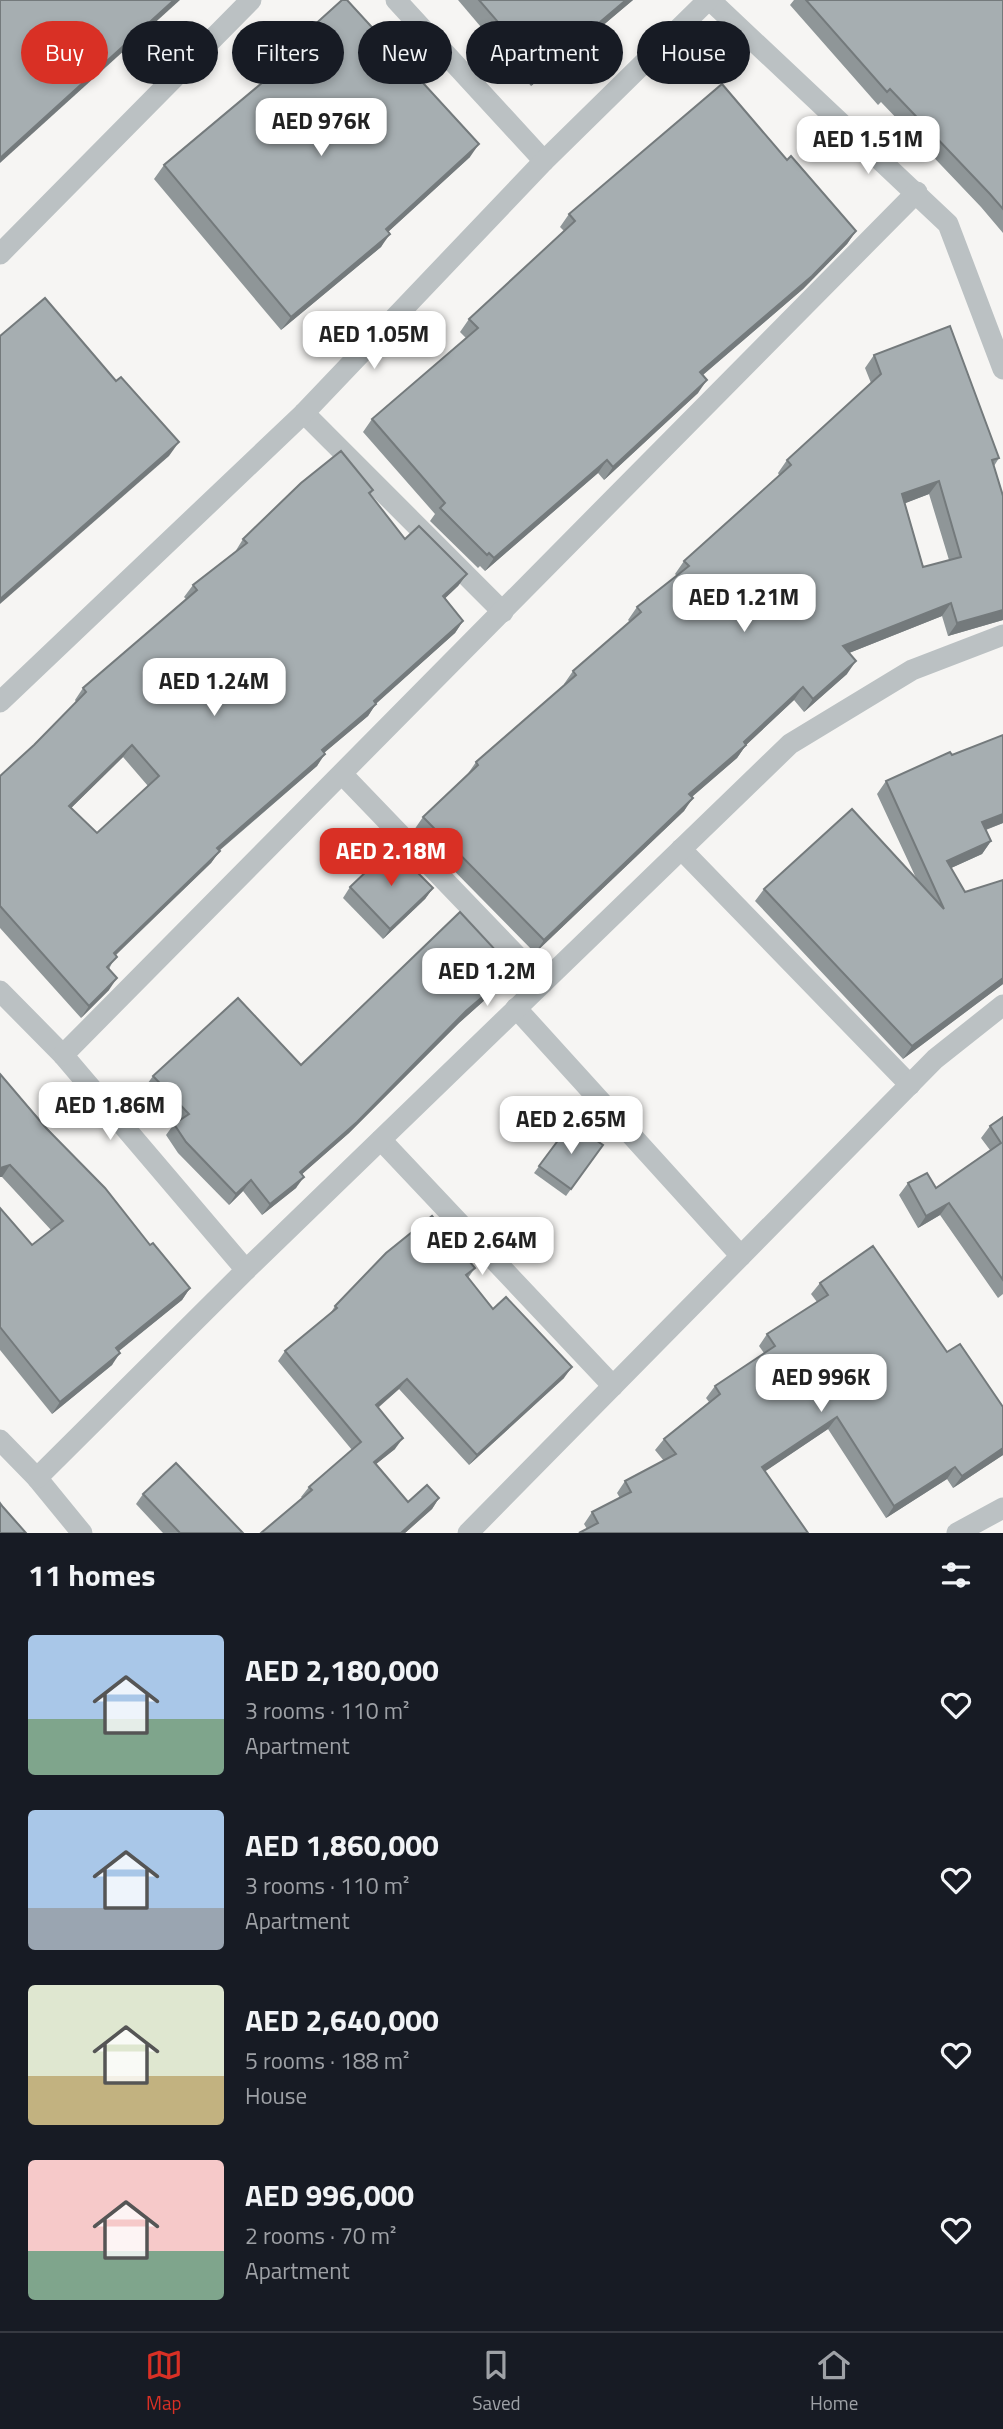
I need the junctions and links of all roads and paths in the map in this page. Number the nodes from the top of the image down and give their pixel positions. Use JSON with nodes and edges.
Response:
{"nodes":[{"id":1,"x":251,"y":0,"type":"edge"},
{"id":2,"x":396,"y":0,"type":"edge"},
{"id":3,"x":709,"y":0,"type":"edge"},
{"id":4,"x":544,"y":161,"type":"junction"},
{"id":5,"x":917,"y":192,"type":"junction"},
{"id":6,"x":0,"y":254,"type":"edge"},
{"id":7,"x":1003,"y":369,"type":"edge"},
{"id":8,"x":304,"y":413,"type":"junction"},
{"id":9,"x":503,"y":612,"type":"junction"},
{"id":10,"x":1003,"y":635,"type":"edge"},
{"id":11,"x":0,"y":702,"type":"edge"},
{"id":12,"x":342,"y":774,"type":"junction"},
{"id":13,"x":681,"y":849,"type":"junction"},
{"id":14,"x":543,"y":983,"type":"junction"},
{"id":15,"x":0,"y":991,"type":"edge"},
{"id":16,"x":1003,"y":1005,"type":"edge"},
{"id":17,"x":516,"y":1008,"type":"junction"},
{"id":18,"x":63,"y":1055,"type":"junction"},
{"id":19,"x":909,"y":1085,"type":"junction"},
{"id":20,"x":381,"y":1140,"type":"junction"},
{"id":21,"x":741,"y":1256,"type":"junction"},
{"id":22,"x":246,"y":1269,"type":"junction"},
{"id":23,"x":613,"y":1386,"type":"junction"},
{"id":24,"x":0,"y":1440,"type":"edge"},
{"id":25,"x":37,"y":1478,"type":"junction"},
{"id":26,"x":1003,"y":1508,"type":"edge"},
{"id":27,"x":82,"y":1533,"type":"edge"},
{"id":28,"x":468,"y":1533,"type":"edge"},
{"id":29,"x":957,"y":1533,"type":"edge"}],
"edges":[{"from":1,"to":6,"type":"street"},
{"from":2,"to":4,"type":"street"},
{"from":3,"to":4,"type":"street"},
{"from":3,"to":5,"type":"street"},
{"from":4,"to":8,"type":"street"},
{"from":5,"to":7,"type":"street"},
{"from":5,"to":9,"type":"street"},
{"from":8,"to":9,"type":"street"},
{"from":8,"to":11,"type":"street"},
{"from":9,"to":12,"type":"street"},
{"from":10,"to":13,"type":"street"},
{"from":12,"to":14,"type":"street"},
{"from":12,"to":18,"type":"street"},
{"from":13,"to":14,"type":"street"},
{"from":13,"to":19,"type":"street"},
{"from":14,"to":17,"type":"street"},
{"from":15,"to":18,"type":"street"},
{"from":16,"to":19,"type":"street"},
{"from":17,"to":20,"type":"street"},
{"from":17,"to":21,"type":"street"},
{"from":18,"to":22,"type":"street"},
{"from":19,"to":21,"type":"street"},
{"from":20,"to":22,"type":"street"},
{"from":20,"to":23,"type":"street"},
{"from":21,"to":23,"type":"street"},
{"from":22,"to":25,"type":"street"},
{"from":23,"to":28,"type":"street"},
{"from":24,"to":25,"type":"street"},
{"from":25,"to":27,"type":"street"},
{"from":26,"to":29,"type":"street"}]}
